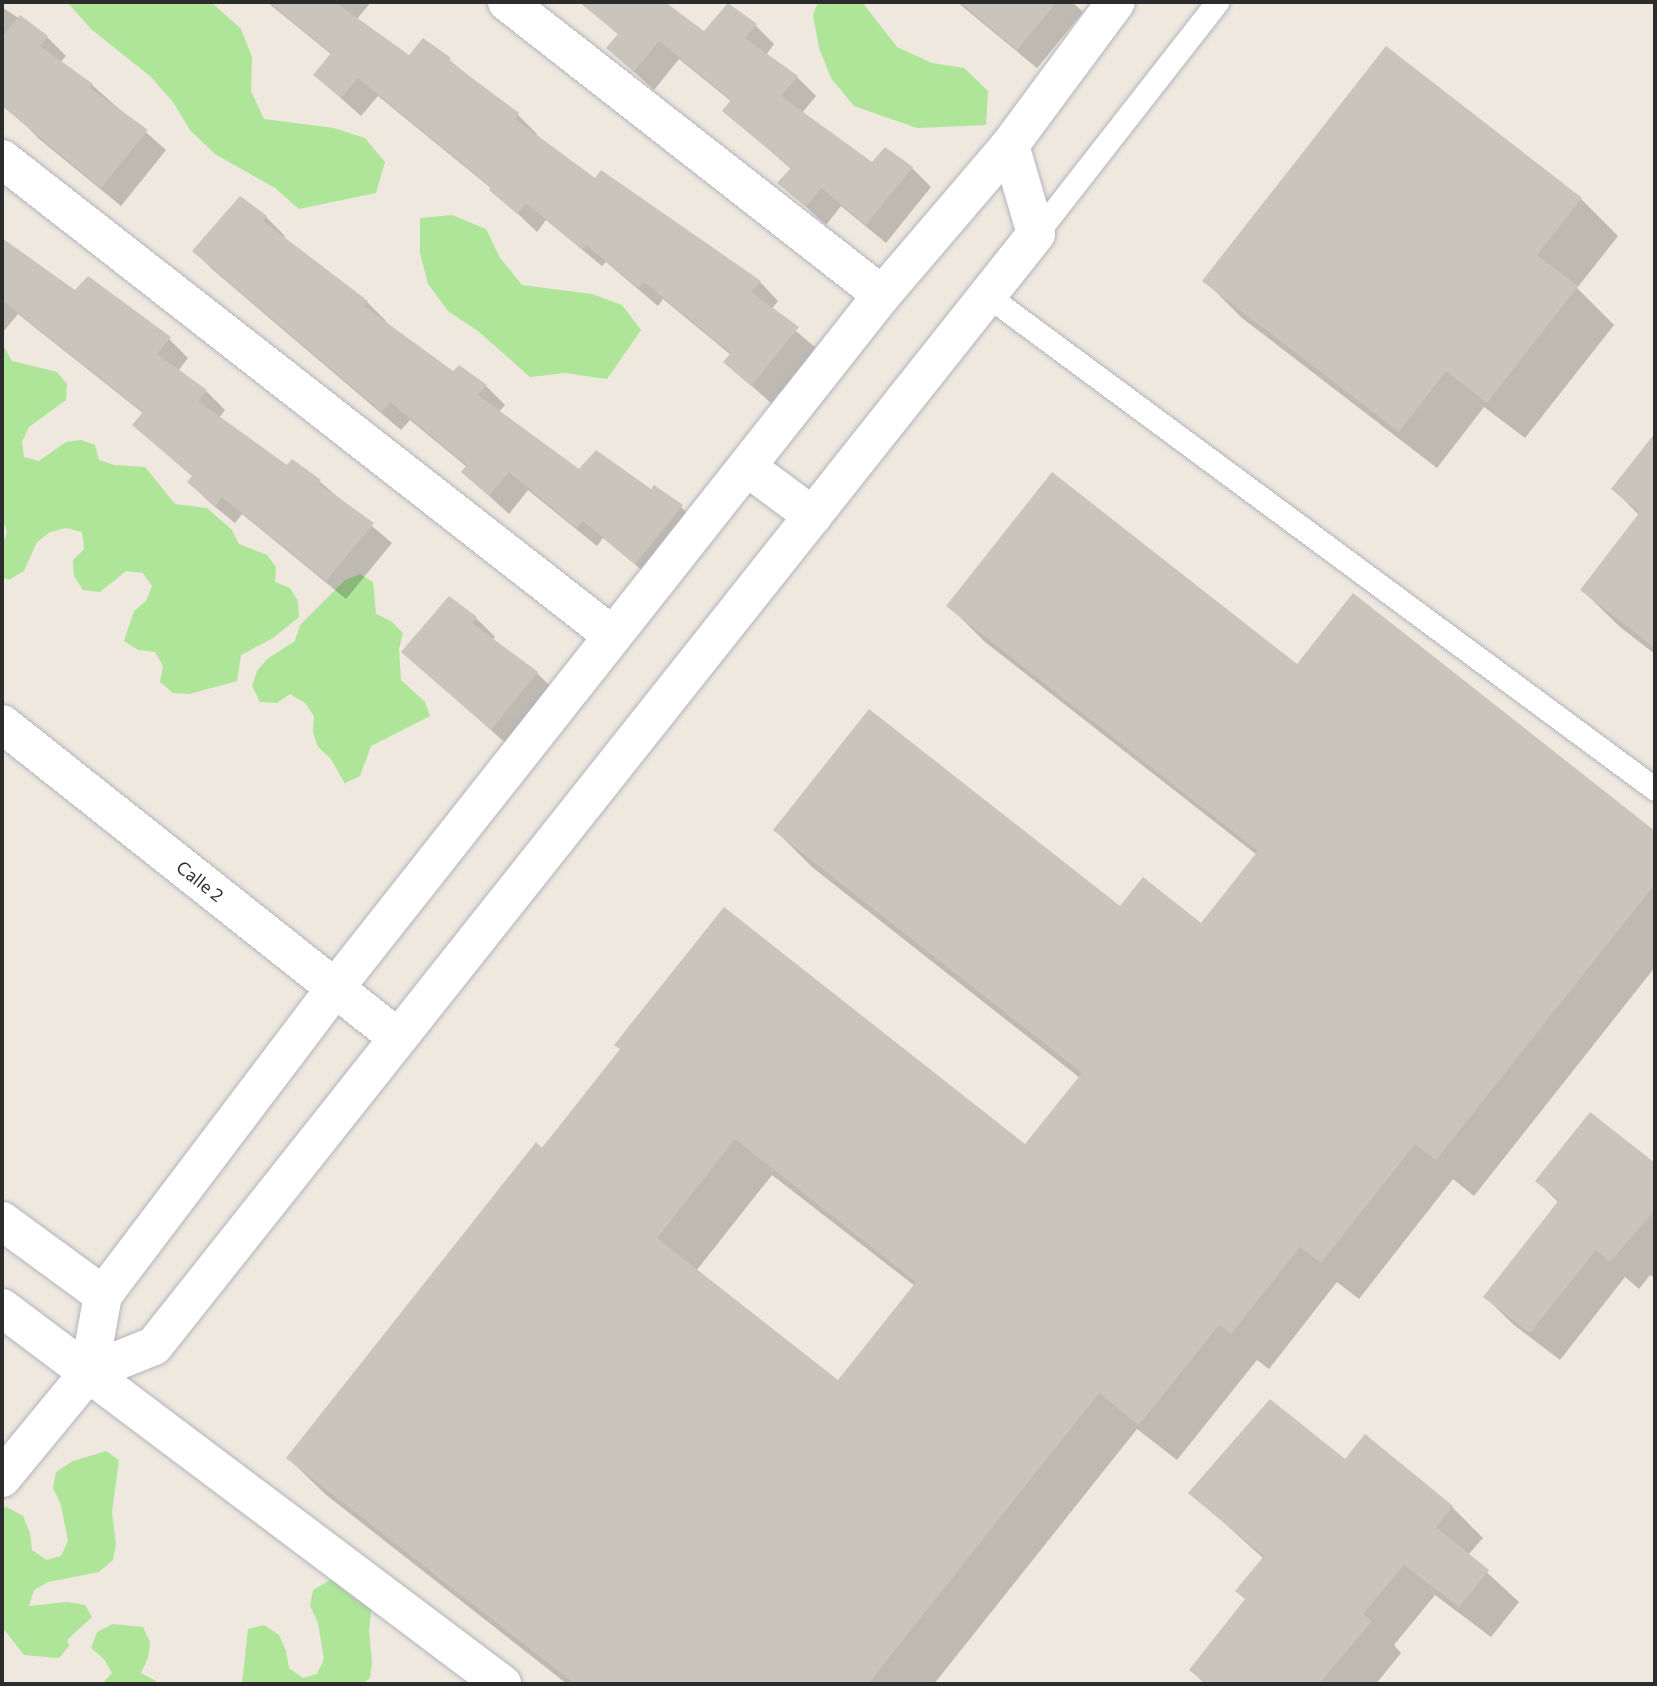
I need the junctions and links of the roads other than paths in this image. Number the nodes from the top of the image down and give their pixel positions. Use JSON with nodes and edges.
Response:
{"nodes":[{"id":1,"x":508,"y":2,"type":"edge"},
{"id":2,"x":1116,"y":2,"type":"edge"},
{"id":3,"x":1217,"y":2,"type":"edge"},
{"id":4,"x":1010,"y":145,"type":"junction"},
{"id":5,"x":2,"y":159,"type":"edge"},
{"id":6,"x":1036,"y":234,"type":"junction"},
{"id":7,"x":882,"y":295,"type":"junction"},
{"id":8,"x":988,"y":296,"type":"junction"},
{"id":9,"x":747,"y":467,"type":"junction"},
{"id":10,"x":813,"y":516,"type":"junction"},
{"id":11,"x":613,"y":636,"type":"junction"},
{"id":12,"x":2,"y":724,"type":"edge"},
{"id":13,"x":1655,"y":789,"type":"edge"},
{"id":14,"x":335,"y":988,"type":"junction"},
{"id":15,"x":398,"y":1038,"type":"junction"},
{"id":16,"x":2,"y":1221,"type":"edge"},
{"id":17,"x":103,"y":1295,"type":"junction"},
{"id":18,"x":2,"y":1308,"type":"edge"},
{"id":19,"x":89,"y":1371,"type":"junction"},
{"id":20,"x":2,"y":1478,"type":"edge"},
{"id":21,"x":502,"y":1684,"type":"edge"}],
"edges":[{"from":1,"to":7,"type":"street"},
{"from":2,"to":4,"type":"street"},
{"from":3,"to":6,"type":"lane"},
{"from":4,"to":6,"type":"street"},
{"from":4,"to":7,"type":"street"},
{"from":5,"to":11,"type":"street"},
{"from":6,"to":8,"type":"street"},
{"from":7,"to":9,"type":"street"},
{"from":8,"to":10,"type":"street"},
{"from":8,"to":13,"type":"lane"},
{"from":9,"to":10,"type":"street"},
{"from":9,"to":11,"type":"street"},
{"from":10,"to":15,"type":"street"},
{"from":11,"to":14,"type":"street"},
{"from":12,"to":14,"type":"street","name":"Calle 2"},
{"from":14,"to":15,"type":"street","name":"Calle 2"},
{"from":14,"to":17,"type":"street"},
{"from":15,"to":19,"type":"street"},
{"from":16,"to":17,"type":"street"},
{"from":17,"to":19,"type":"street"},
{"from":18,"to":19,"type":"street"},
{"from":19,"to":20,"type":"street"},
{"from":19,"to":21,"type":"street"}]}
